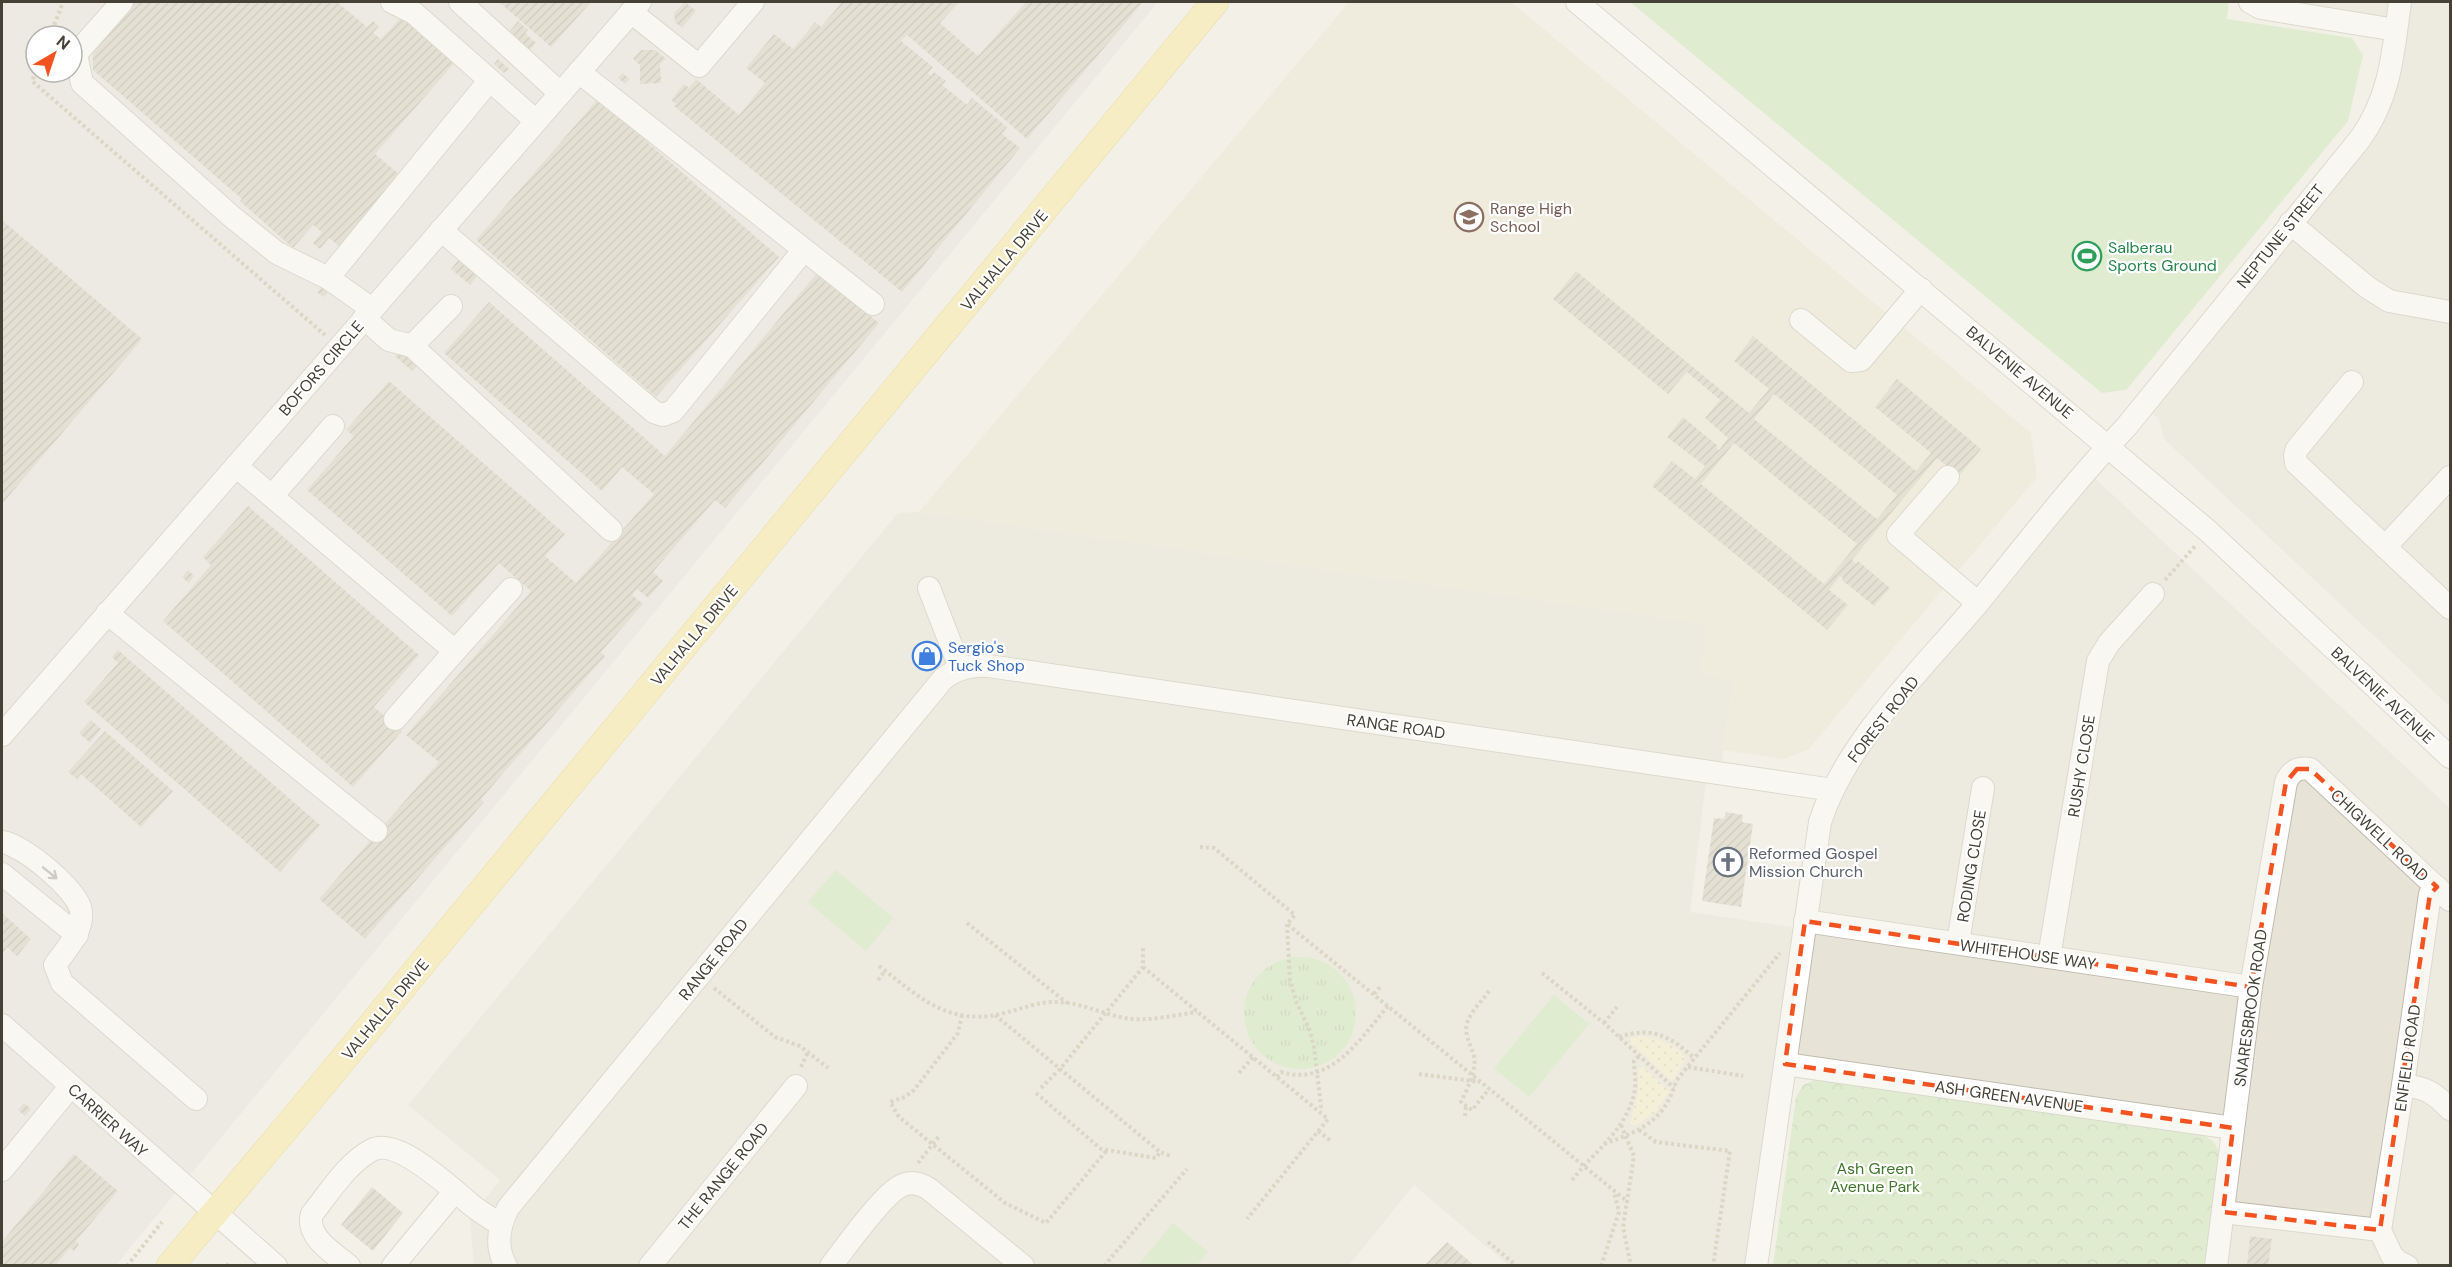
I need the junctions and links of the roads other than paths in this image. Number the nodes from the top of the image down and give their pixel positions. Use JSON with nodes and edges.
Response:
{"nodes":[{"id":1,"x":122,"y":2,"type":"edge"},
{"id":2,"x":392,"y":2,"type":"edge"},
{"id":3,"x":460,"y":2,"type":"edge"},
{"id":4,"x":753,"y":2,"type":"edge"},
{"id":5,"x":1215,"y":2,"type":"edge"},
{"id":6,"x":1577,"y":2,"type":"edge"},
{"id":7,"x":2250,"y":2,"type":"edge"},
{"id":8,"x":2400,"y":2,"type":"edge"},
{"id":9,"x":636,"y":7,"type":"edge"},
{"id":10,"x":2396,"y":30,"type":"junction"},
{"id":11,"x":579,"y":72,"type":"junction"},
{"id":12,"x":489,"y":81,"type":"junction"},
{"id":13,"x":560,"y":93,"type":"junction"},
{"id":14,"x":536,"y":121,"type":"junction"},
{"id":15,"x":2290,"y":223,"type":"junction"},
{"id":16,"x":441,"y":231,"type":"junction"},
{"id":17,"x":803,"y":251,"type":"junction"},
{"id":18,"x":328,"y":278,"type":"junction"},
{"id":19,"x":1920,"y":289,"type":"junction"},
{"id":20,"x":873,"y":304,"type":"dead end"},
{"id":21,"x":451,"y":306,"type":"dead end"},
{"id":22,"x":2451,"y":312,"type":"edge"},
{"id":23,"x":368,"y":314,"type":"junction"},
{"id":24,"x":1801,"y":320,"type":"dead end"},
{"id":25,"x":412,"y":346,"type":"junction"},
{"id":26,"x":2352,"y":382,"type":"dead end"},
{"id":27,"x":333,"y":426,"type":"dead end"},
{"id":28,"x":2108,"y":446,"type":"junction"},
{"id":29,"x":236,"y":465,"type":"junction"},
{"id":30,"x":1948,"y":477,"type":"dead end"},
{"id":31,"x":2451,"y":477,"type":"edge"},
{"id":32,"x":272,"y":496,"type":"junction"},
{"id":33,"x":611,"y":530,"type":"dead end"},
{"id":34,"x":2385,"y":547,"type":"junction"},
{"id":35,"x":929,"y":588,"type":"dead end"},
{"id":36,"x":511,"y":589,"type":"dead end"},
{"id":37,"x":2153,"y":594,"type":"road end"},
{"id":38,"x":1978,"y":603,"type":"junction"},
{"id":39,"x":2451,"y":608,"type":"edge"},
{"id":40,"x":107,"y":613,"type":"junction"},
{"id":41,"x":455,"y":651,"type":"junction"},
{"id":42,"x":960,"y":668,"type":"junction"},
{"id":43,"x":395,"y":719,"type":"dead end"},
{"id":44,"x":2,"y":735,"type":"edge"},
{"id":45,"x":2451,"y":757,"type":"edge"},
{"id":46,"x":2310,"y":769,"type":"joint"},
{"id":47,"x":1983,"y":788,"type":"dead end"},
{"id":48,"x":1833,"y":790,"type":"junction"},
{"id":49,"x":376,"y":831,"type":"dead end"},
{"id":50,"x":2,"y":842,"type":"edge"},
{"id":51,"x":2,"y":874,"type":"edge"},
{"id":52,"x":2444,"y":894,"type":"edge"},
{"id":53,"x":1805,"y":921,"type":"junction"},
{"id":54,"x":77,"y":935,"type":"junction"},
{"id":55,"x":1958,"y":943,"type":"junction"},
{"id":56,"x":2049,"y":957,"type":"junction"},
{"id":57,"x":2251,"y":987,"type":"junction"},
{"id":58,"x":2,"y":1025,"type":"edge"},
{"id":59,"x":1785,"y":1064,"type":"junction"},
{"id":60,"x":2403,"y":1085,"type":"junction"},
{"id":61,"x":796,"y":1086,"type":"dead end"},
{"id":62,"x":70,"y":1087,"type":"junction"},
{"id":63,"x":196,"y":1099,"type":"dead end"},
{"id":64,"x":2451,"y":1109,"type":"edge"},
{"id":65,"x":2233,"y":1128,"type":"junction"},
{"id":66,"x":2,"y":1170,"type":"edge"},
{"id":67,"x":455,"y":1191,"type":"junction"},
{"id":68,"x":2223,"y":1212,"type":"junction"},
{"id":69,"x":214,"y":1214,"type":"junction"},
{"id":70,"x":501,"y":1225,"type":"junction"},
{"id":71,"x":2380,"y":1230,"type":"junction"},
{"id":72,"x":170,"y":1266,"type":"edge"},
{"id":73,"x":276,"y":1266,"type":"edge"},
{"id":74,"x":348,"y":1266,"type":"edge"},
{"id":75,"x":393,"y":1266,"type":"edge"},
{"id":76,"x":506,"y":1266,"type":"edge"},
{"id":77,"x":650,"y":1266,"type":"edge"},
{"id":78,"x":831,"y":1266,"type":"edge"},
{"id":79,"x":1023,"y":1266,"type":"edge"},
{"id":80,"x":1756,"y":1266,"type":"edge"},
{"id":81,"x":2216,"y":1266,"type":"edge"},
{"id":82,"x":2407,"y":1266,"type":"edge"}],
"edges":[{"from":1,"to":18,"type":"street"},
{"from":2,"to":12,"type":"street"},
{"from":3,"to":13,"type":"street"},
{"from":4,"to":9,"type":"street"},
{"from":5,"to":69,"type":"main road","name":"VALHALLA DRIVE"},
{"from":6,"to":19,"type":"street","name":"BALVENIE AVENUE"},
{"from":7,"to":10,"type":"street"},
{"from":8,"to":10,"type":"street","name":"NEPTUNE STREET"},
{"from":9,"to":11,"type":"street","name":"BOFORS CIRCLE"},
{"from":10,"to":15,"type":"street","name":"NEPTUNE STREET"},
{"from":11,"to":13,"type":"street","name":"BOFORS CIRCLE"},
{"from":11,"to":17,"type":"street"},
{"from":12,"to":14,"type":"street"},
{"from":12,"to":18,"type":"street"},
{"from":13,"to":14,"type":"street","name":"BOFORS CIRCLE"},
{"from":14,"to":16,"type":"street","name":"BOFORS CIRCLE"},
{"from":15,"to":22,"type":"street"},
{"from":15,"to":28,"type":"street","name":"NEPTUNE STREET"},
{"from":16,"to":17,"type":"street"},
{"from":16,"to":23,"type":"street","name":"BOFORS CIRCLE"},
{"from":17,"to":20,"type":"street"},
{"from":18,"to":23,"type":"street"},
{"from":19,"to":24,"type":"street"},
{"from":19,"to":28,"type":"street","name":"BALVENIE AVENUE"},
{"from":21,"to":25,"type":"street"},
{"from":23,"to":25,"type":"street"},
{"from":23,"to":29,"type":"street","name":"BOFORS CIRCLE"},
{"from":25,"to":33,"type":"street"},
{"from":26,"to":34,"type":"street"},
{"from":27,"to":32,"type":"street"},
{"from":28,"to":38,"type":"street","name":"FOREST ROAD"},
{"from":28,"to":45,"type":"street","name":"BALVENIE AVENUE"},
{"from":29,"to":32,"type":"street"},
{"from":29,"to":40,"type":"street","name":"BOFORS CIRCLE"},
{"from":30,"to":38,"type":"street"},
{"from":31,"to":34,"type":"street"},
{"from":32,"to":41,"type":"street"},
{"from":34,"to":39,"type":"street"},
{"from":35,"to":42,"type":"street"},
{"from":36,"to":41,"type":"street"},
{"from":37,"to":56,"type":"street","name":"RUSHY CLOSE"},
{"from":38,"to":48,"type":"street","name":"FOREST ROAD"},
{"from":40,"to":44,"type":"street","name":"BOFORS CIRCLE"},
{"from":40,"to":49,"type":"street"},
{"from":41,"to":43,"type":"street"},
{"from":42,"to":48,"type":"street","name":"RANGE ROAD"},
{"from":42,"to":70,"type":"street","name":"RANGE ROAD"},
{"from":46,"to":52,"type":"street","name":"CHIGWELL ROAD"},
{"from":46,"to":57,"type":"street","name":"SNARESBROOK ROAD"},
{"from":47,"to":55,"type":"street","name":"RODING CLOSE"},
{"from":48,"to":53,"type":"street","name":"FOREST ROAD"},
{"from":50,"to":54,"type":"street","one_way":true},
{"from":51,"to":54,"type":"street"},
{"from":52,"to":60,"type":"street","name":"ENFIELD ROAD"},
{"from":53,"to":55,"type":"street","name":"WHITEHOUSE WAY"},
{"from":53,"to":59,"type":"street","name":"FOREST ROAD"},
{"from":54,"to":63,"type":"street"},
{"from":55,"to":56,"type":"street","name":"WHITEHOUSE WAY"},
{"from":56,"to":57,"type":"street","name":"WHITEHOUSE WAY"},
{"from":57,"to":65,"type":"street","name":"SNARESBROOK ROAD"},
{"from":58,"to":62,"type":"street","name":"CARRIER WAY"},
{"from":59,"to":65,"type":"street","name":"ASH GREEN AVENUE"},
{"from":59,"to":80,"type":"street","name":"FOREST ROAD"},
{"from":60,"to":64,"type":"street"},
{"from":60,"to":71,"type":"street","name":"ENFIELD ROAD"},
{"from":61,"to":77,"type":"street","name":"THE RANGE ROAD"},
{"from":62,"to":66,"type":"street"},
{"from":62,"to":69,"type":"street","name":"CARRIER WAY"},
{"from":65,"to":68,"type":"street","name":"SNARESBROOK ROAD"},
{"from":67,"to":70,"type":"street"},
{"from":67,"to":74,"type":"street"},
{"from":67,"to":75,"type":"street"},
{"from":68,"to":71,"type":"street"},
{"from":68,"to":81,"type":"street","name":"SNARESBROOK ROAD"},
{"from":69,"to":72,"type":"main road","name":"VALHALLA DRIVE"},
{"from":69,"to":73,"type":"street","name":"CARRIER WAY"},
{"from":70,"to":76,"type":"street","name":"RANGE ROAD"},
{"from":71,"to":82,"type":"street"},
{"from":78,"to":79,"type":"street"}]}
